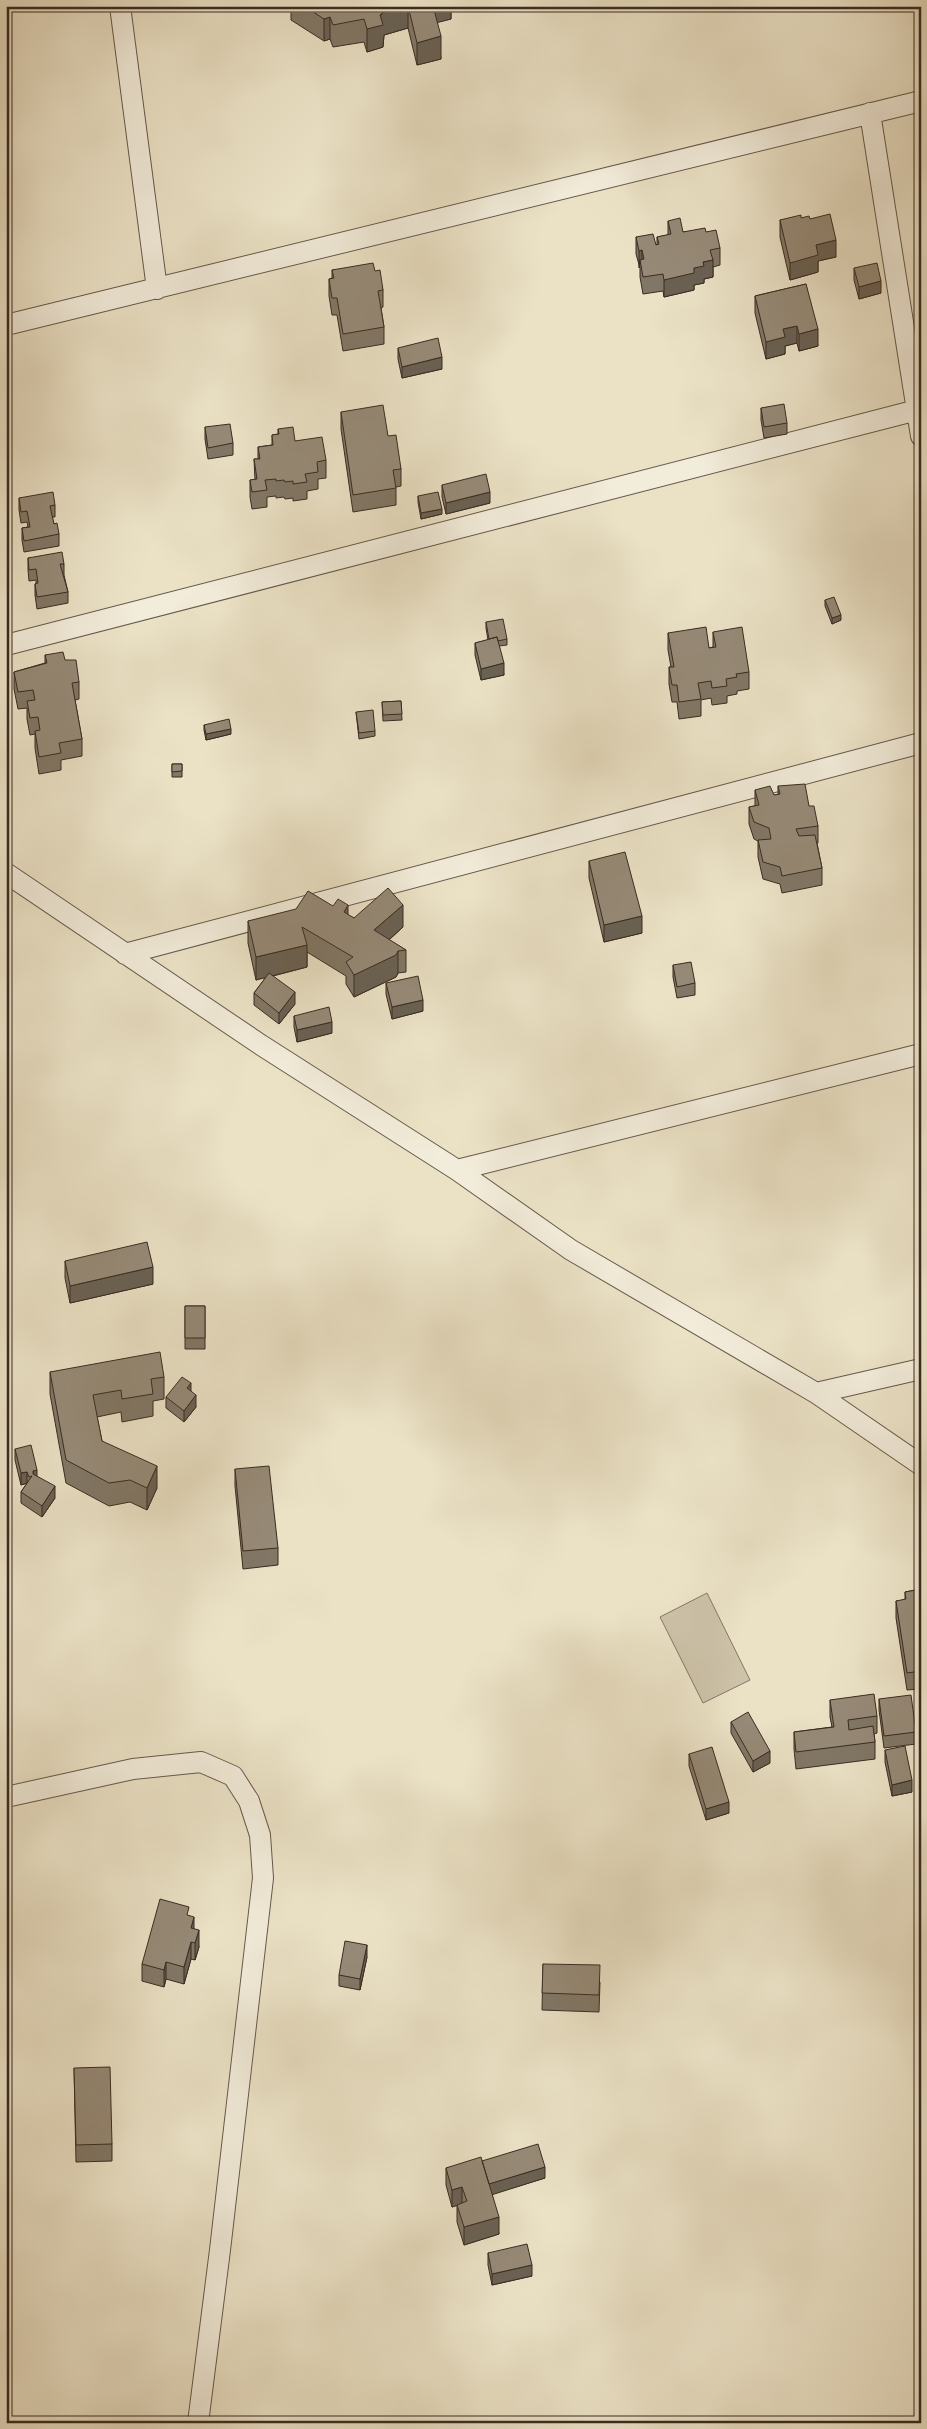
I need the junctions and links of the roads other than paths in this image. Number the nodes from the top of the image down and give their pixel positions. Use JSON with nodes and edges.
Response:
{"nodes":[{"id":1,"x":120,"y":6,"type":"edge"},
{"id":2,"x":921,"y":101,"type":"edge"},
{"id":3,"x":870,"y":113,"type":"junction"},
{"id":4,"x":157,"y":289,"type":"junction"},
{"id":5,"x":6,"y":325,"type":"edge"},
{"id":6,"x":919,"y":410,"type":"edge"},
{"id":7,"x":921,"y":436,"type":"edge"},
{"id":8,"x":6,"y":645,"type":"edge"},
{"id":9,"x":921,"y":743,"type":"edge"},
{"id":10,"x":6,"y":873,"type":"edge"},
{"id":11,"x":125,"y":954,"type":"junction"},
{"id":12,"x":921,"y":1054,"type":"edge"},
{"id":13,"x":457,"y":1170,"type":"junction"},
{"id":14,"x":921,"y":1369,"type":"edge"},
{"id":15,"x":816,"y":1394,"type":"junction"},
{"id":16,"x":921,"y":1465,"type":"edge"},
{"id":17,"x":6,"y":1797,"type":"edge"},
{"id":18,"x":198,"y":2423,"type":"edge"}],
"edges":[{"from":1,"to":4,"type":"street"},
{"from":2,"to":3,"type":"street"},
{"from":3,"to":4,"type":"street"},
{"from":3,"to":6,"type":"street"},
{"from":4,"to":5,"type":"street"},
{"from":6,"to":7,"type":"street"},
{"from":6,"to":8,"type":"street"},
{"from":9,"to":11,"type":"street"},
{"from":10,"to":11,"type":"street"},
{"from":11,"to":13,"type":"street"},
{"from":12,"to":13,"type":"street"},
{"from":13,"to":15,"type":"street"},
{"from":14,"to":15,"type":"street"},
{"from":15,"to":16,"type":"street"},
{"from":17,"to":18,"type":"street"}]}
